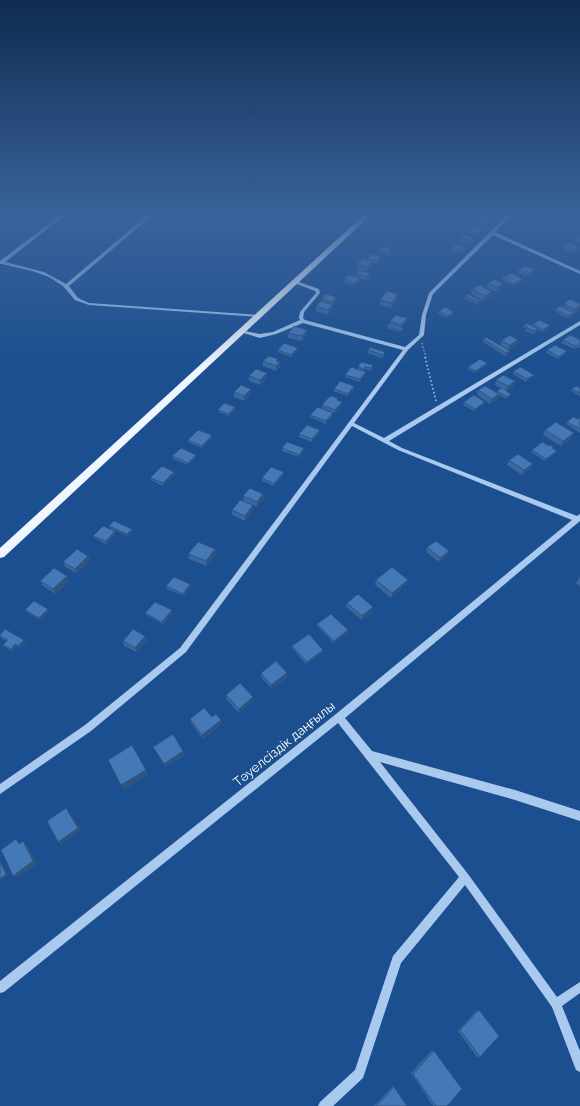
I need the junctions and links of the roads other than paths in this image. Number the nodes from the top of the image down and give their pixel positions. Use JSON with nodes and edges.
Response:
{"nodes":[{"id":1,"x":10,"y":265,"type":"edge"},
{"id":2,"x":92,"y":265,"type":"edge"},
{"id":3,"x":315,"y":265,"type":"edge"},
{"id":4,"x":461,"y":265,"type":"edge"},
{"id":5,"x":562,"y":265,"type":"edge"},
{"id":6,"x":580,"y":273,"type":"edge"},
{"id":7,"x":296,"y":282,"type":"junction"},
{"id":8,"x":66,"y":286,"type":"junction"},
{"id":9,"x":258,"y":316,"type":"junction"},
{"id":10,"x":303,"y":321,"type":"junction"},
{"id":11,"x":580,"y":323,"type":"edge"},
{"id":12,"x":242,"y":331,"type":"junction"},
{"id":13,"x":406,"y":349,"type":"junction"},
{"id":14,"x":352,"y":424,"type":"junction"},
{"id":15,"x":384,"y":441,"type":"junction"},
{"id":16,"x":579,"y":518,"type":"edge"},
{"id":17,"x":0,"y":554,"type":"edge"},
{"id":18,"x":339,"y":717,"type":"junction"},
{"id":19,"x":369,"y":755,"type":"junction"},
{"id":20,"x":0,"y":789,"type":"edge"},
{"id":21,"x":580,"y":816,"type":"edge"},
{"id":22,"x":465,"y":877,"type":"junction"},
{"id":23,"x":580,"y":987,"type":"edge"},
{"id":24,"x":0,"y":988,"type":"edge"},
{"id":25,"x":556,"y":1004,"type":"junction"},
{"id":26,"x":580,"y":1066,"type":"edge"},
{"id":27,"x":324,"y":1106,"type":"edge"}],
"edges":[{"from":1,"to":8,"type":"street"},
{"from":2,"to":8,"type":"street"},
{"from":3,"to":7,"type":"main road"},
{"from":4,"to":13,"type":"street"},
{"from":5,"to":6,"type":"street"},
{"from":7,"to":9,"type":"main road"},
{"from":7,"to":10,"type":"street"},
{"from":8,"to":9,"type":"street"},
{"from":9,"to":12,"type":"main road"},
{"from":10,"to":12,"type":"street"},
{"from":10,"to":13,"type":"street"},
{"from":11,"to":15,"type":"street"},
{"from":12,"to":17,"type":"main road"},
{"from":13,"to":14,"type":"street"},
{"from":14,"to":15,"type":"street"},
{"from":14,"to":20,"type":"street"},
{"from":15,"to":16,"type":"street"},
{"from":16,"to":18,"type":"street","name":"Тәуелсіздік даңғылы"},
{"from":18,"to":19,"type":"street"},
{"from":18,"to":24,"type":"street","name":"Тәуелсіздік даңғылы"},
{"from":19,"to":21,"type":"street"},
{"from":19,"to":22,"type":"street"},
{"from":22,"to":25,"type":"street"},
{"from":22,"to":27,"type":"street"},
{"from":23,"to":25,"type":"street"},
{"from":25,"to":26,"type":"street"}]}
